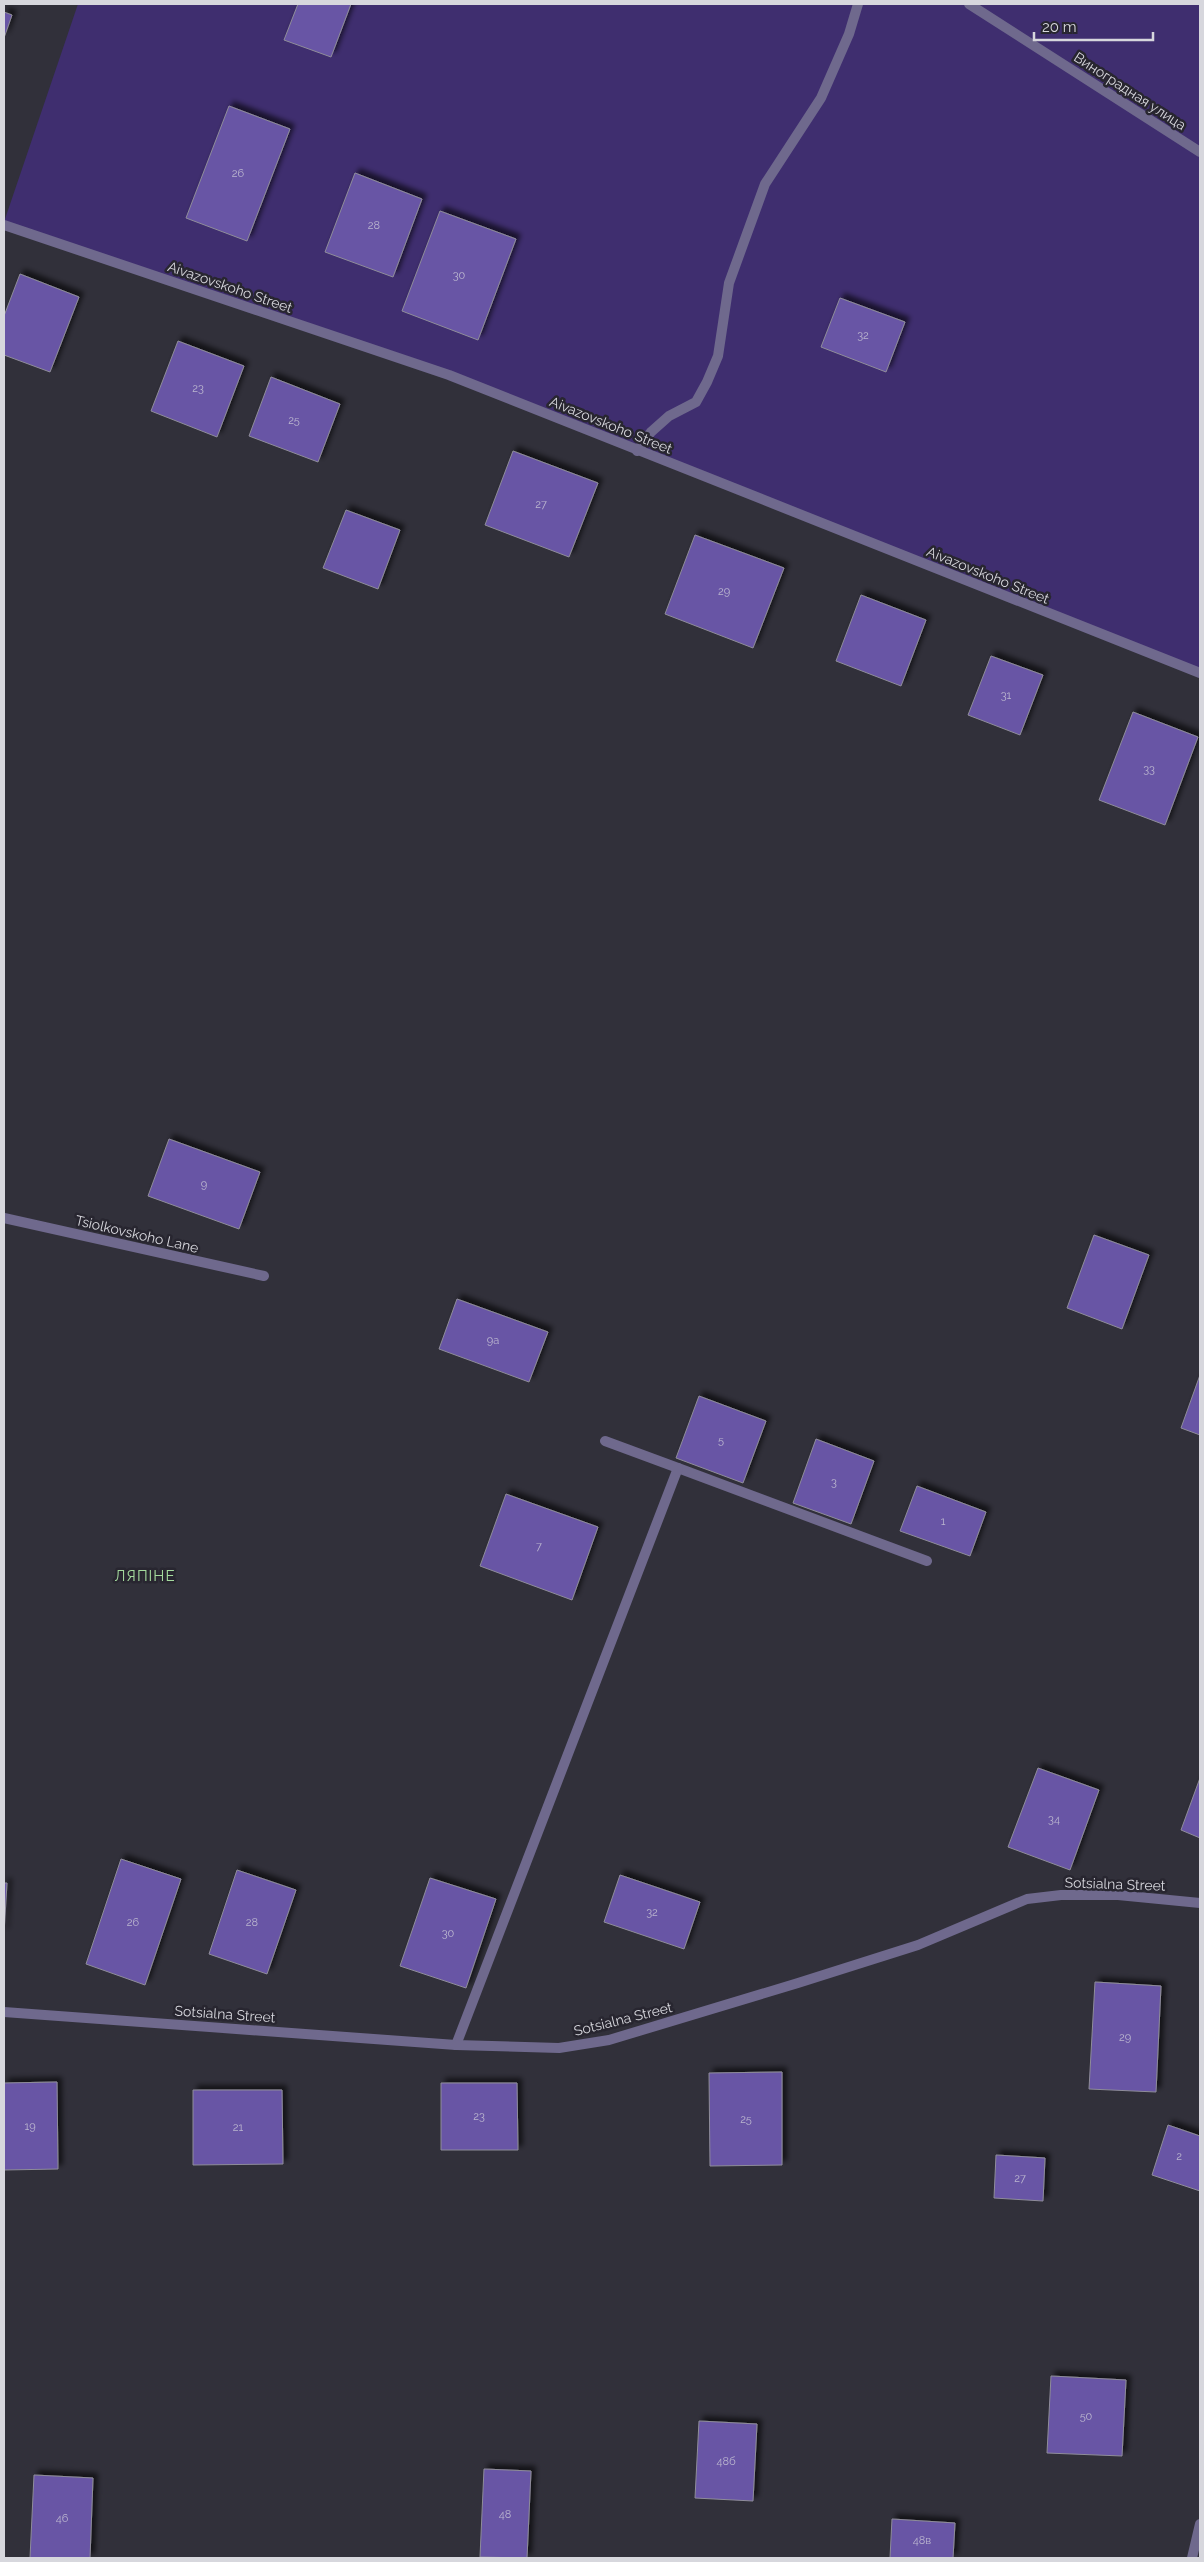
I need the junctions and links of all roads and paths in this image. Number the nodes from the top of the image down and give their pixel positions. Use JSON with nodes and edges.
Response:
{"nodes":[{"id":1,"x":858,"y":4,"type":"edge"},
{"id":2,"x":969,"y":4,"type":"edge"},
{"id":3,"x":1200,"y":152,"type":"edge"},
{"id":4,"x":4,"y":225,"type":"edge"},
{"id":5,"x":637,"y":451,"type":"junction"},
{"id":6,"x":1200,"y":673,"type":"edge"},
{"id":7,"x":4,"y":1218,"type":"edge"},
{"id":8,"x":264,"y":1276,"type":"dead end"},
{"id":9,"x":604,"y":1441,"type":"dead end"},
{"id":10,"x":678,"y":1468,"type":"junction"},
{"id":11,"x":927,"y":1561,"type":"dead end"},
{"id":12,"x":1200,"y":1903,"type":"edge"},
{"id":13,"x":4,"y":2012,"type":"edge"},
{"id":14,"x":456,"y":2045,"type":"junction"},
{"id":15,"x":1200,"y":2524,"type":"edge"},
{"id":16,"x":1192,"y":2558,"type":"edge"}],
"edges":[{"from":1,"to":5,"type":"street"},
{"from":2,"to":3,"type":"street","name":"Виноградная улица"},
{"from":4,"to":5,"type":"street","name":"Aivazovskoho Street"},
{"from":5,"to":6,"type":"street","name":"Aivazovskoho Street"},
{"from":7,"to":8,"type":"street","name":"Tsiolkovskoho Lane"},
{"from":9,"to":10,"type":"street"},
{"from":10,"to":11,"type":"street"},
{"from":10,"to":14,"type":"street"},
{"from":12,"to":14,"type":"street","name":"Sotsialna Street"},
{"from":13,"to":14,"type":"street","name":"Sotsialna Street"},
{"from":15,"to":16,"type":"street"}]}
